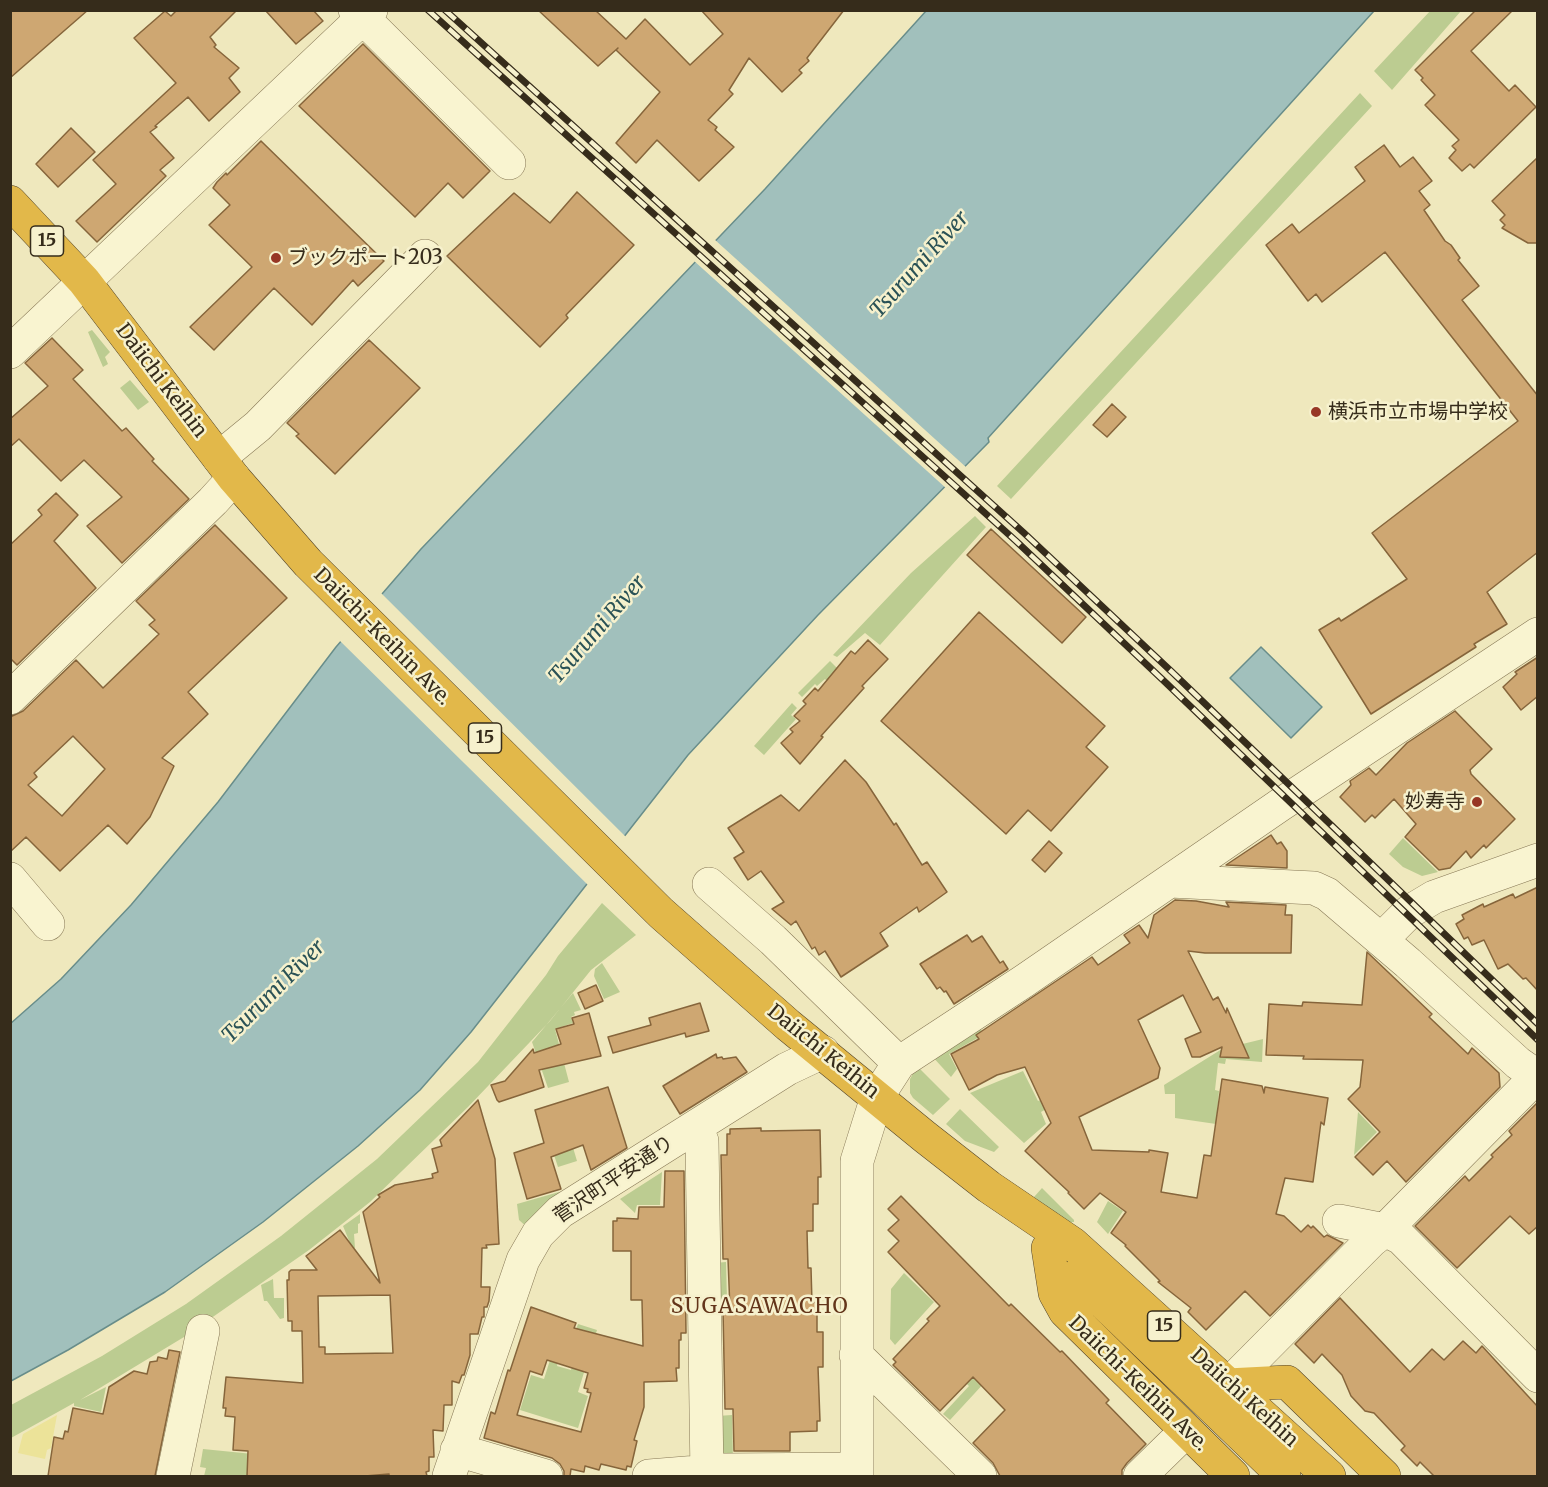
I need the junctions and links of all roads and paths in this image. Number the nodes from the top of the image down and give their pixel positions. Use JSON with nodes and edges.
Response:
{"nodes":[{"id":1,"x":363,"y":13,"type":"edge"},
{"id":2,"x":509,"y":163,"type":"dead end"},
{"id":3,"x":10,"y":202,"type":"edge"},
{"id":4,"x":425,"y":256,"type":"dead end"},
{"id":5,"x":84,"y":281,"type":"junction"},
{"id":6,"x":10,"y":352,"type":"edge"},
{"id":7,"x":227,"y":468,"type":"junction"},
{"id":8,"x":308,"y":563,"type":"joint"},
{"id":9,"x":1538,"y":634,"type":"edge"},
{"id":10,"x":10,"y":698,"type":"edge"},
{"id":11,"x":1538,"y":860,"type":"edge"},
{"id":12,"x":10,"y":879,"type":"edge"},
{"id":13,"x":1170,"y":881,"type":"junction"},
{"id":14,"x":709,"y":884,"type":"dead end"},
{"id":15,"x":661,"y":913,"type":"joint"},
{"id":16,"x":48,"y":924,"type":"dead end"},
{"id":17,"x":1381,"y":940,"type":"junction"},
{"id":18,"x":823,"y":1052,"type":"junction"},
{"id":19,"x":899,"y":1063,"type":"junction"},
{"id":20,"x":1537,"y":1076,"type":"edge"},
{"id":21,"x":878,"y":1096,"type":"junction"},
{"id":22,"x":695,"y":1127,"type":"junction"},
{"id":23,"x":989,"y":1186,"type":"junction"},
{"id":24,"x":1340,"y":1221,"type":"dead end"},
{"id":25,"x":1385,"y":1230,"type":"junction"},
{"id":26,"x":1048,"y":1248,"type":"junction"},
{"id":27,"x":202,"y":1331,"type":"dead end"},
{"id":28,"x":856,"y":1355,"type":"junction"},
{"id":29,"x":1538,"y":1376,"type":"edge"},
{"id":30,"x":1228,"y":1385,"type":"junction"},
{"id":31,"x":1186,"y":1431,"type":"junction"},
{"id":32,"x":453,"y":1463,"type":"edge"},
{"id":33,"x":857,"y":1473,"type":"edge"},
{"id":34,"x":707,"y":1474,"type":"edge"},
{"id":35,"x":173,"y":1476,"type":"edge"},
{"id":36,"x":546,"y":1476,"type":"edge"},
{"id":37,"x":649,"y":1476,"type":"edge"},
{"id":38,"x":980,"y":1476,"type":"edge"},
{"id":39,"x":1140,"y":1476,"type":"edge"},
{"id":40,"x":1233,"y":1476,"type":"edge"},
{"id":41,"x":1284,"y":1476,"type":"edge"},
{"id":42,"x":1329,"y":1476,"type":"edge"},
{"id":43,"x":1384,"y":1476,"type":"edge"}],
"edges":[{"from":1,"to":2,"type":"street"},
{"from":1,"to":5,"type":"street"},
{"from":3,"to":5,"type":"highway","name":"Daiichi Keihin","number":"15"},
{"from":4,"to":7,"type":"street"},
{"from":5,"to":6,"type":"street"},
{"from":5,"to":7,"type":"highway","name":"Daiichi Keihin","number":"15"},
{"from":7,"to":8,"type":"highway","name":"Daiichi Keihin","number":"15"},
{"from":7,"to":10,"type":"street"},
{"from":8,"to":15,"type":"highway","name":"Daiichi-Keihin Ave.","number":"15"},
{"from":9,"to":13,"type":"street"},
{"from":11,"to":17,"type":"street"},
{"from":12,"to":16,"type":"street"},
{"from":13,"to":17,"type":"street"},
{"from":13,"to":19,"type":"street"},
{"from":14,"to":19,"type":"street"},
{"from":15,"to":18,"type":"highway","name":"Daiichi Keihin","number":"15"},
{"from":17,"to":20,"type":"street"},
{"from":18,"to":21,"type":"highway","name":"Daiichi Keihin","number":"15"},
{"from":18,"to":22,"type":"street","name":"菅沢町平安通り"},
{"from":19,"to":21,"type":"street"},
{"from":20,"to":25,"type":"street"},
{"from":21,"to":23,"type":"highway","name":"Daiichi Keihin","number":"15"},
{"from":21,"to":28,"type":"street"},
{"from":22,"to":32,"type":"street","name":"菅沢町平安通り"},
{"from":22,"to":34,"type":"street"},
{"from":23,"to":26,"type":"highway","name":"Daiichi Keihin","number":"15"},
{"from":23,"to":30,"type":"highway","name":"Daiichi Keihin","number":"15"},
{"from":24,"to":25,"type":"street"},
{"from":25,"to":29,"type":"street"},
{"from":25,"to":30,"type":"street"},
{"from":26,"to":31,"type":"highway","name":"Daiichi-Keihin Ave."},
{"from":26,"to":41,"type":"highway","name":"Daiichi Keihin","number":"15"},
{"from":27,"to":35,"type":"street"},
{"from":28,"to":33,"type":"street"},
{"from":28,"to":38,"type":"street"},
{"from":30,"to":42,"type":"highway","name":"Daiichi Keihin","number":"15"},
{"from":30,"to":43,"type":"highway"},
{"from":31,"to":39,"type":"street"},
{"from":31,"to":40,"type":"highway","name":"Daiichi-Keihin Ave."},
{"from":32,"to":36,"type":"street"},
{"from":33,"to":34,"type":"street"},
{"from":34,"to":37,"type":"street"}]}
